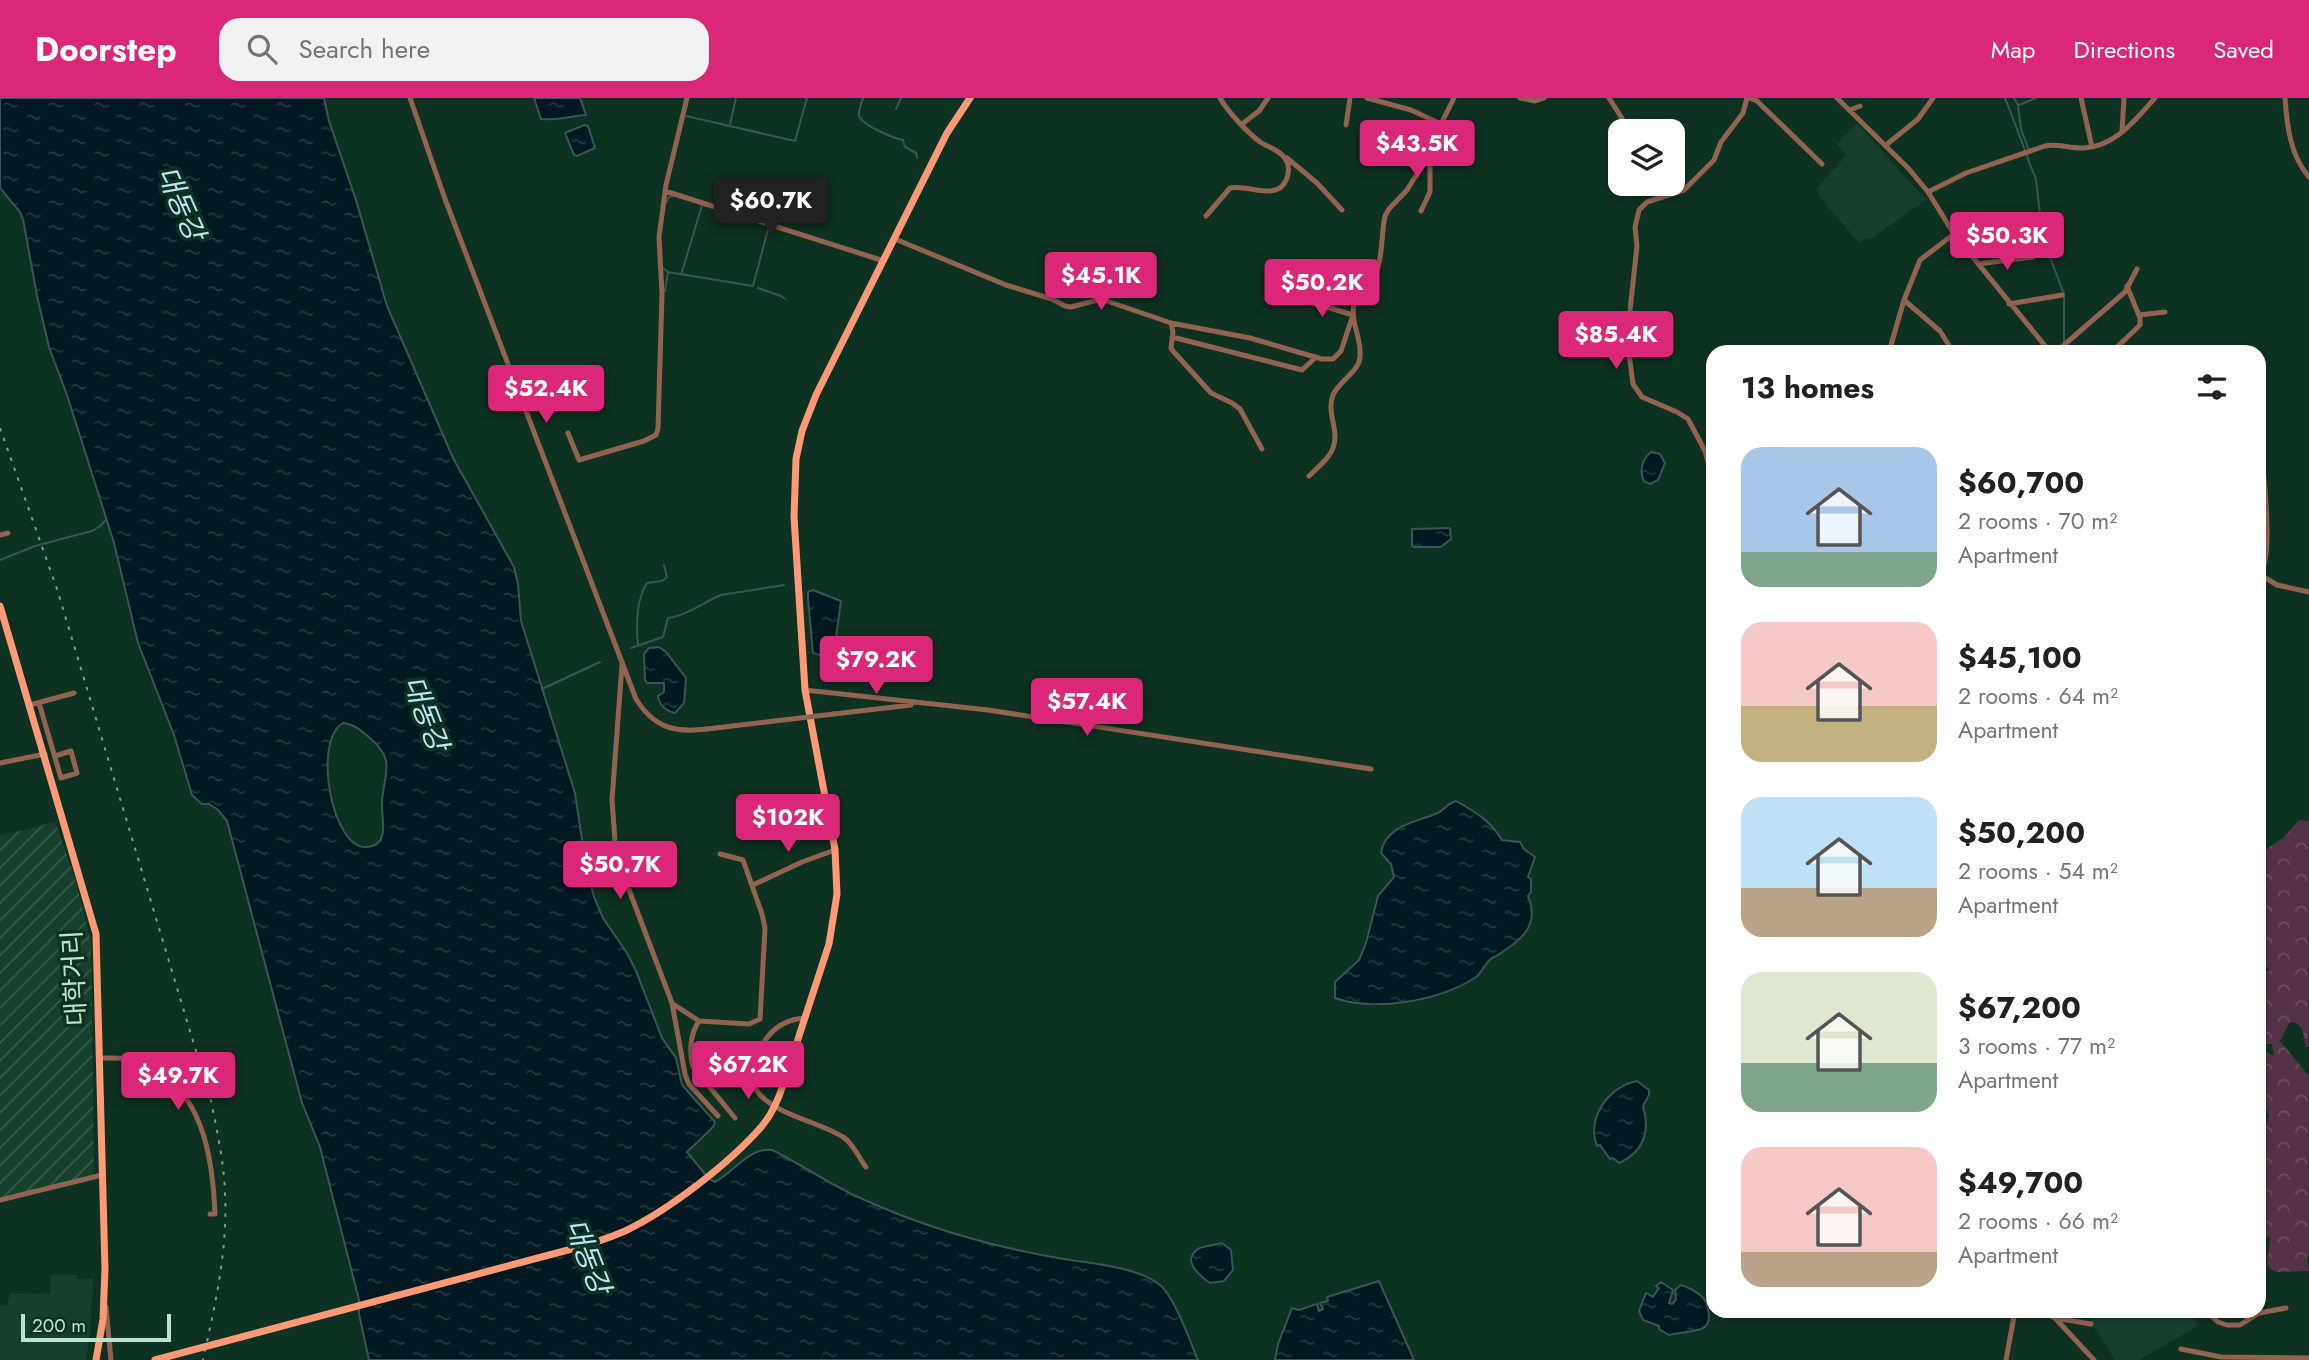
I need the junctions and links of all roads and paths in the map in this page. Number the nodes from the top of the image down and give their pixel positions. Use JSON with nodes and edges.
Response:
{"nodes":[{"id":1,"x":410,"y":98,"type":"edge"},
{"id":2,"x":687,"y":98,"type":"edge"},
{"id":3,"x":970,"y":98,"type":"edge"},
{"id":4,"x":1220,"y":98,"type":"edge"},
{"id":5,"x":1268,"y":98,"type":"edge"},
{"id":6,"x":1350,"y":98,"type":"edge"},
{"id":7,"x":1367,"y":98,"type":"edge"},
{"id":8,"x":1453,"y":98,"type":"edge"},
{"id":9,"x":1520,"y":98,"type":"edge"},
{"id":10,"x":1544,"y":98,"type":"edge"},
{"id":11,"x":1609,"y":98,"type":"edge"},
{"id":12,"x":1749,"y":98,"type":"edge"},
{"id":13,"x":1837,"y":98,"type":"edge"},
{"id":14,"x":1933,"y":98,"type":"edge"},
{"id":15,"x":2081,"y":98,"type":"edge"},
{"id":16,"x":2124,"y":98,"type":"edge"},
{"id":17,"x":2155,"y":98,"type":"edge"},
{"id":18,"x":2285,"y":98,"type":"edge"},
{"id":19,"x":1860,"y":106,"type":"dead end"},
{"id":20,"x":1850,"y":110,"type":"junction"},
{"id":21,"x":1622,"y":119,"type":"edge"},
{"id":22,"x":1242,"y":124,"type":"junction"},
{"id":23,"x":1441,"y":124,"type":"junction"},
{"id":24,"x":1346,"y":125,"type":"dead end"},
{"id":25,"x":2122,"y":132,"type":"junction"},
{"id":26,"x":1886,"y":145,"type":"junction"},
{"id":27,"x":2092,"y":147,"type":"junction"},
{"id":28,"x":1430,"y":153,"type":"junction"},
{"id":29,"x":1284,"y":156,"type":"junction"},
{"id":30,"x":1899,"y":158,"type":"junction"},
{"id":31,"x":1822,"y":164,"type":"dead end"},
{"id":32,"x":1892,"y":165,"type":"dead end"},
{"id":33,"x":2309,"y":177,"type":"edge"},
{"id":34,"x":665,"y":191,"type":"junction"},
{"id":35,"x":1928,"y":192,"type":"junction"},
{"id":36,"x":1342,"y":210,"type":"dead end"},
{"id":37,"x":1421,"y":211,"type":"dead end"},
{"id":38,"x":1206,"y":216,"type":"dead end"},
{"id":39,"x":2014,"y":219,"type":"dead end"},
{"id":40,"x":1948,"y":225,"type":"junction"},
{"id":41,"x":1954,"y":234,"type":"junction"},
{"id":42,"x":895,"y":239,"type":"junction"},
{"id":43,"x":2033,"y":257,"type":"dead end"},
{"id":44,"x":884,"y":261,"type":"junction"},
{"id":45,"x":1978,"y":264,"type":"junction"},
{"id":46,"x":2137,"y":269,"type":"dead end"},
{"id":47,"x":2127,"y":286,"type":"junction"},
{"id":48,"x":2062,"y":295,"type":"dead end"},
{"id":49,"x":1300,"y":299,"type":"dead end"},
{"id":50,"x":1904,"y":300,"type":"junction"},
{"id":51,"x":2009,"y":304,"type":"junction"},
{"id":52,"x":2165,"y":312,"type":"dead end"},
{"id":53,"x":1353,"y":315,"type":"junction"},
{"id":54,"x":2139,"y":315,"type":"junction"},
{"id":55,"x":1171,"y":323,"type":"junction"},
{"id":56,"x":1172,"y":337,"type":"junction"},
{"id":57,"x":1891,"y":345,"type":"edge"},
{"id":58,"x":1949,"y":345,"type":"edge"},
{"id":59,"x":2044,"y":345,"type":"edge"},
{"id":60,"x":2064,"y":345,"type":"edge"},
{"id":61,"x":2119,"y":345,"type":"edge"},
{"id":62,"x":1316,"y":357,"type":"junction"},
{"id":63,"x":568,"y":433,"type":"dead end"},
{"id":64,"x":1262,"y":449,"type":"dead end"},
{"id":65,"x":1706,"y":455,"type":"edge"},
{"id":66,"x":1309,"y":476,"type":"dead end"},
{"id":67,"x":2266,"y":525,"type":"edge"},
{"id":68,"x":8,"y":533,"type":"dead end"},
{"id":69,"x":0,"y":535,"type":"edge"},
{"id":70,"x":2266,"y":565,"type":"edge"},
{"id":71,"x":2266,"y":579,"type":"edge"},
{"id":72,"x":2309,"y":592,"type":"edge"},
{"id":73,"x":0,"y":606,"type":"edge"},
{"id":74,"x":623,"y":662,"type":"junction"},
{"id":75,"x":805,"y":690,"type":"junction"},
{"id":76,"x":74,"y":693,"type":"dead end"},
{"id":77,"x":39,"y":703,"type":"junction"},
{"id":78,"x":921,"y":704,"type":"junction"},
{"id":79,"x":30,"y":705,"type":"junction"},
{"id":80,"x":45,"y":754,"type":"junction"},
{"id":81,"x":55,"y":756,"type":"junction"},
{"id":82,"x":0,"y":763,"type":"edge"},
{"id":83,"x":1371,"y":769,"type":"dead end"},
{"id":84,"x":835,"y":850,"type":"junction"},
{"id":85,"x":720,"y":854,"type":"dead end"},
{"id":86,"x":753,"y":885,"type":"junction"},
{"id":87,"x":672,"y":1003,"type":"junction"},
{"id":88,"x":804,"y":1018,"type":"junction"},
{"id":89,"x":760,"y":1019,"type":"junction"},
{"id":90,"x":699,"y":1021,"type":"junction"},
{"id":91,"x":774,"y":1028,"type":"junction"},
{"id":92,"x":99,"y":1058,"type":"junction"},
{"id":93,"x":718,"y":1116,"type":"dead end"},
{"id":94,"x":735,"y":1118,"type":"dead end"},
{"id":95,"x":866,"y":1167,"type":"dead end"},
{"id":96,"x":102,"y":1175,"type":"junction"},
{"id":97,"x":0,"y":1200,"type":"edge"},
{"id":98,"x":210,"y":1214,"type":"dead end"},
{"id":99,"x":105,"y":1296,"type":"junction"},
{"id":100,"x":2287,"y":1308,"type":"dead end"},
{"id":101,"x":2266,"y":1312,"type":"edge"},
{"id":102,"x":2014,"y":1318,"type":"edge"},
{"id":103,"x":2055,"y":1318,"type":"joint"},
{"id":104,"x":2214,"y":1318,"type":"edge"},
{"id":105,"x":2251,"y":1318,"type":"edge"},
{"id":106,"x":2091,"y":1324,"type":"dead end"},
{"id":107,"x":2182,"y":1349,"type":"dead end"},
{"id":108,"x":2309,"y":1357,"type":"edge"},
{"id":109,"x":96,"y":1360,"type":"edge"},
{"id":110,"x":111,"y":1360,"type":"edge"},
{"id":111,"x":155,"y":1360,"type":"edge"},
{"id":112,"x":2006,"y":1360,"type":"edge"},
{"id":113,"x":2094,"y":1360,"type":"edge"}],
"edges":[{"from":1,"to":74,"type":"street"},
{"from":2,"to":34,"type":"street"},
{"from":3,"to":42,"type":"main road"},
{"from":4,"to":22,"type":"street"},
{"from":5,"to":22,"type":"street"},
{"from":6,"to":24,"type":"street"},
{"from":7,"to":23,"type":"street"},
{"from":8,"to":23,"type":"street"},
{"from":9,"to":10,"type":"street"},
{"from":11,"to":21,"type":"street"},
{"from":12,"to":31,"type":"street"},
{"from":12,"to":65,"type":"street"},
{"from":13,"to":20,"type":"street"},
{"from":14,"to":26,"type":"street"},
{"from":15,"to":27,"type":"street"},
{"from":16,"to":25,"type":"street"},
{"from":17,"to":25,"type":"street"},
{"from":18,"to":33,"type":"street"},
{"from":19,"to":20,"type":"street"},
{"from":20,"to":26,"type":"street"},
{"from":22,"to":29,"type":"street"},
{"from":23,"to":28,"type":"street"},
{"from":25,"to":27,"type":"street"},
{"from":26,"to":30,"type":"street"},
{"from":27,"to":35,"type":"street"},
{"from":28,"to":37,"type":"street"},
{"from":28,"to":53,"type":"street"},
{"from":29,"to":36,"type":"street"},
{"from":29,"to":38,"type":"street"},
{"from":30,"to":32,"type":"street"},
{"from":30,"to":35,"type":"street"},
{"from":34,"to":44,"type":"street"},
{"from":34,"to":63,"type":"street"},
{"from":35,"to":40,"type":"street"},
{"from":39,"to":40,"type":"street"},
{"from":40,"to":41,"type":"street"},
{"from":41,"to":45,"type":"street"},
{"from":41,"to":50,"type":"street"},
{"from":42,"to":44,"type":"main road"},
{"from":42,"to":55,"type":"street"},
{"from":43,"to":45,"type":"street"},
{"from":44,"to":75,"type":"main road"},
{"from":45,"to":51,"type":"street"},
{"from":46,"to":47,"type":"street"},
{"from":47,"to":54,"type":"street"},
{"from":47,"to":60,"type":"street"},
{"from":48,"to":51,"type":"street"},
{"from":49,"to":53,"type":"street"},
{"from":50,"to":57,"type":"street"},
{"from":50,"to":58,"type":"street"},
{"from":51,"to":59,"type":"street"},
{"from":52,"to":54,"type":"street"},
{"from":53,"to":62,"type":"street"},
{"from":53,"to":66,"type":"street"},
{"from":54,"to":61,"type":"street"},
{"from":55,"to":56,"type":"street"},
{"from":55,"to":62,"type":"street"},
{"from":56,"to":62,"type":"street"},
{"from":56,"to":64,"type":"street"},
{"from":67,"to":70,"type":"street"},
{"from":68,"to":69,"type":"street"},
{"from":71,"to":72,"type":"street"},
{"from":73,"to":79,"type":"main road","name":"대학거리"},
{"from":74,"to":78,"type":"street","bridge":true},
{"from":74,"to":87,"type":"street"},
{"from":75,"to":78,"type":"street"},
{"from":75,"to":84,"type":"main road"},
{"from":76,"to":77,"type":"street"},
{"from":77,"to":79,"type":"street"},
{"from":77,"to":81,"type":"street"},
{"from":78,"to":83,"type":"street"},
{"from":79,"to":80,"type":"main road","name":"대학거리"},
{"from":80,"to":82,"type":"street"},
{"from":80,"to":92,"type":"main road","name":"대학거리"},
{"from":81,"to":81,"type":"street"},
{"from":84,"to":86,"type":"street"},
{"from":84,"to":88,"type":"main road"},
{"from":85,"to":86,"type":"street"},
{"from":86,"to":89,"type":"street"},
{"from":87,"to":90,"type":"street"},
{"from":87,"to":93,"type":"street"},
{"from":88,"to":91,"type":"street"},
{"from":88,"to":111,"type":"main road","bridge":true},
{"from":89,"to":90,"type":"street"},
{"from":89,"to":91,"type":"street"},
{"from":90,"to":94,"type":"street"},
{"from":91,"to":95,"type":"street"},
{"from":92,"to":96,"type":"main road","name":"대학거리"},
{"from":92,"to":98,"type":"street"},
{"from":96,"to":97,"type":"street"},
{"from":96,"to":99,"type":"main road","name":"대학거리"},
{"from":99,"to":109,"type":"main road","name":"대학거리"},
{"from":99,"to":110,"type":"street"},
{"from":100,"to":101,"type":"street"},
{"from":102,"to":112,"type":"street"},
{"from":103,"to":106,"type":"street"},
{"from":103,"to":113,"type":"street"},
{"from":104,"to":105,"type":"street"},
{"from":107,"to":108,"type":"street"}]}
